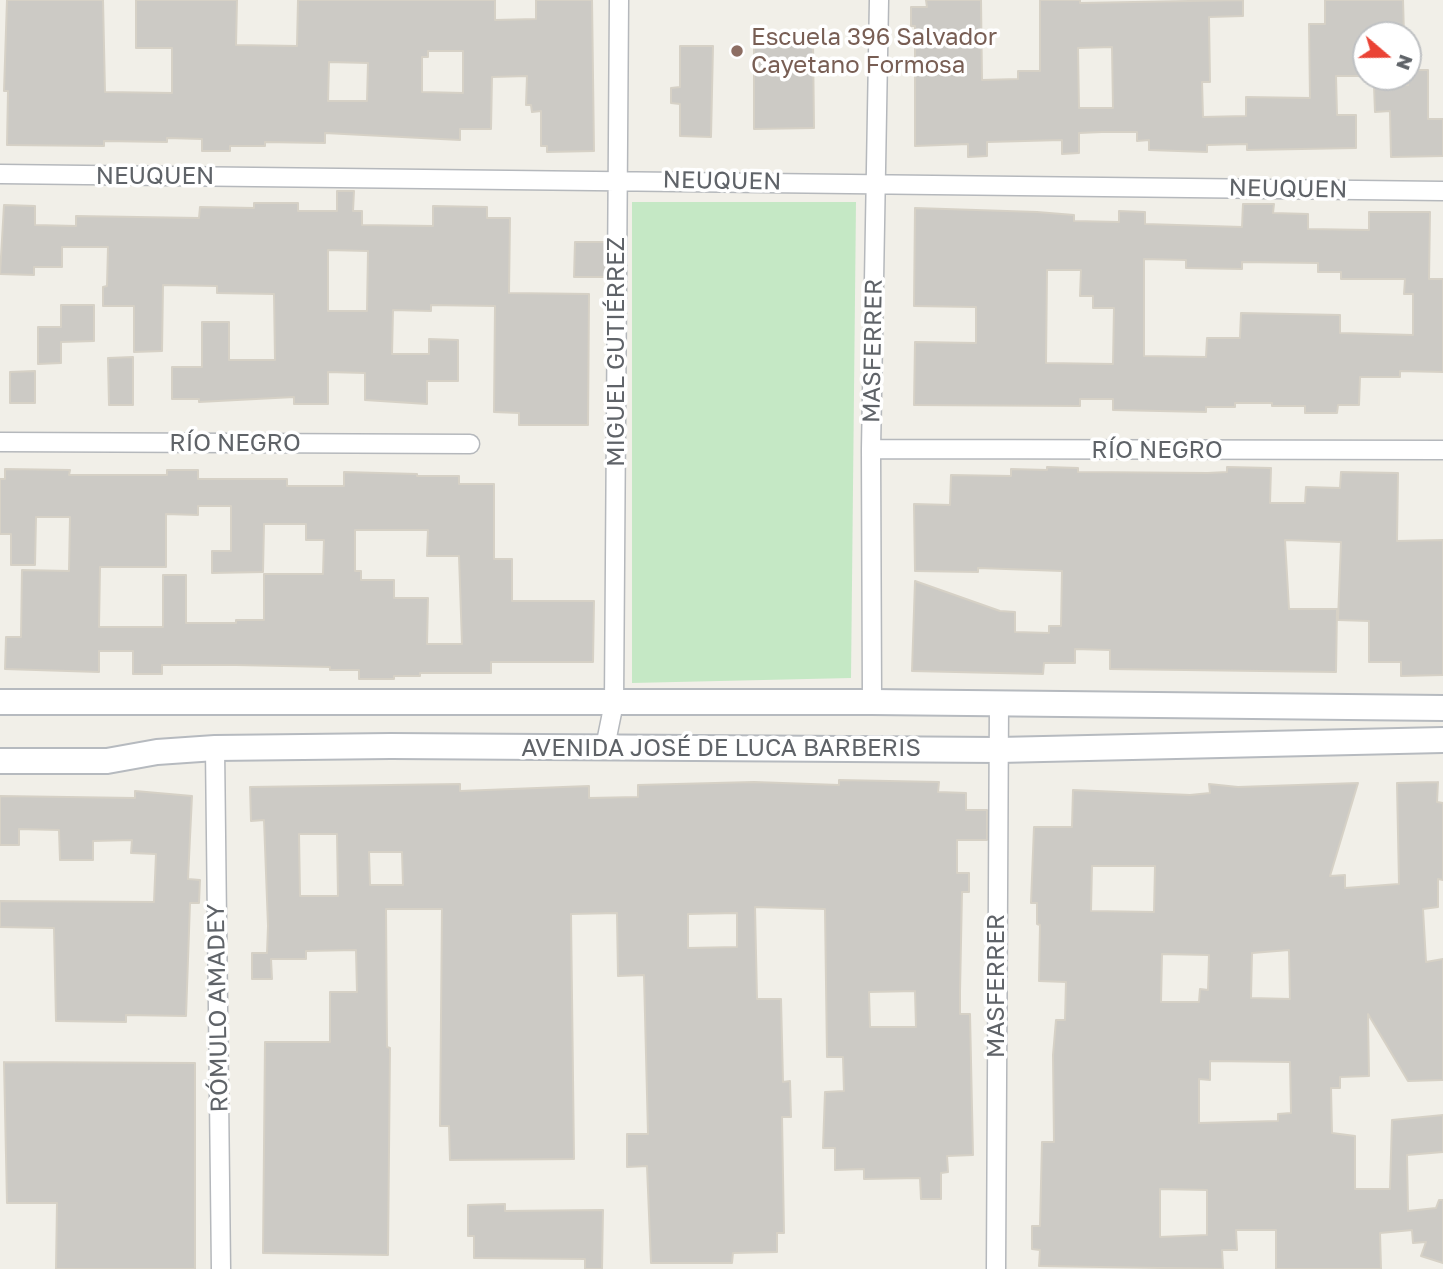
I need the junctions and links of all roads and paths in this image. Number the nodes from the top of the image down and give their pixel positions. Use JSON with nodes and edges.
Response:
{"nodes":[{"id":1,"x":619,"y":0,"type":"edge"},
{"id":2,"x":879,"y":0,"type":"edge"},
{"id":3,"x":0,"y":174,"type":"edge"},
{"id":4,"x":618,"y":179,"type":"junction"},
{"id":5,"x":876,"y":184,"type":"junction"},
{"id":6,"x":1443,"y":191,"type":"edge"},
{"id":7,"x":0,"y":442,"type":"edge"},
{"id":8,"x":471,"y":444,"type":"dead end"},
{"id":9,"x":871,"y":449,"type":"junction"},
{"id":10,"x":1443,"y":450,"type":"edge"},
{"id":11,"x":0,"y":702,"type":"edge"},
{"id":12,"x":872,"y":702,"type":"junction"},
{"id":13,"x":614,"y":703,"type":"junction"},
{"id":14,"x":999,"y":703,"type":"junction"},
{"id":15,"x":1443,"y":708,"type":"edge"},
{"id":16,"x":1443,"y":740,"type":"edge"},
{"id":17,"x":605,"y":747,"type":"junction"},
{"id":18,"x":215,"y":748,"type":"junction"},
{"id":19,"x":999,"y":750,"type":"junction"},
{"id":20,"x":0,"y":761,"type":"edge"},
{"id":21,"x":221,"y":1269,"type":"edge"},
{"id":22,"x":996,"y":1269,"type":"edge"}],
"edges":[{"from":1,"to":4,"type":"street","name":"MIGUEL GUTIÉRREZ"},
{"from":2,"to":5,"type":"street","name":"MASFERRER"},
{"from":3,"to":4,"type":"street","name":"NEUQUEN"},
{"from":4,"to":5,"type":"street","name":"NEUQUEN"},
{"from":4,"to":13,"type":"street","name":"MIGUEL GUTIÉRREZ"},
{"from":5,"to":6,"type":"street","name":"NEUQUEN"},
{"from":5,"to":9,"type":"street","name":"MASFERRER"},
{"from":7,"to":8,"type":"street","name":"RÍO NEGRO"},
{"from":9,"to":10,"type":"street","name":"RÍO NEGRO"},
{"from":9,"to":12,"type":"street","name":"MASFERRER"},
{"from":11,"to":13,"type":"main road","name":"AVENIDA JOSÉ DE LUCA BARBERIS"},
{"from":12,"to":13,"type":"main road","name":"AVENIDA JOSÉ DE LUCA BARBERIS"},
{"from":12,"to":14,"type":"main road","name":"AVENIDA JOSÉ DE LUCA BARBERIS"},
{"from":13,"to":17,"type":"street","name":"MIGUEL GUTIÉRREZ"},
{"from":14,"to":15,"type":"main road","name":"AVENIDA JOSÉ DE LUCA BARBERIS"},
{"from":14,"to":19,"type":"street","name":"MASFERRER"},
{"from":16,"to":19,"type":"main road","name":"AVENIDA JOSÉ DE LUCA BARBERIS"},
{"from":17,"to":18,"type":"main road","name":"AVENIDA JOSÉ DE LUCA BARBERIS"},
{"from":17,"to":19,"type":"main road","name":"AVENIDA JOSÉ DE LUCA BARBERIS"},
{"from":18,"to":20,"type":"main road","name":"AVENIDA JOSÉ DE LUCA BARBERIS"},
{"from":18,"to":21,"type":"street","name":"RÓMULO AMADEY"},
{"from":19,"to":22,"type":"street","name":"MASFERRER"}]}
